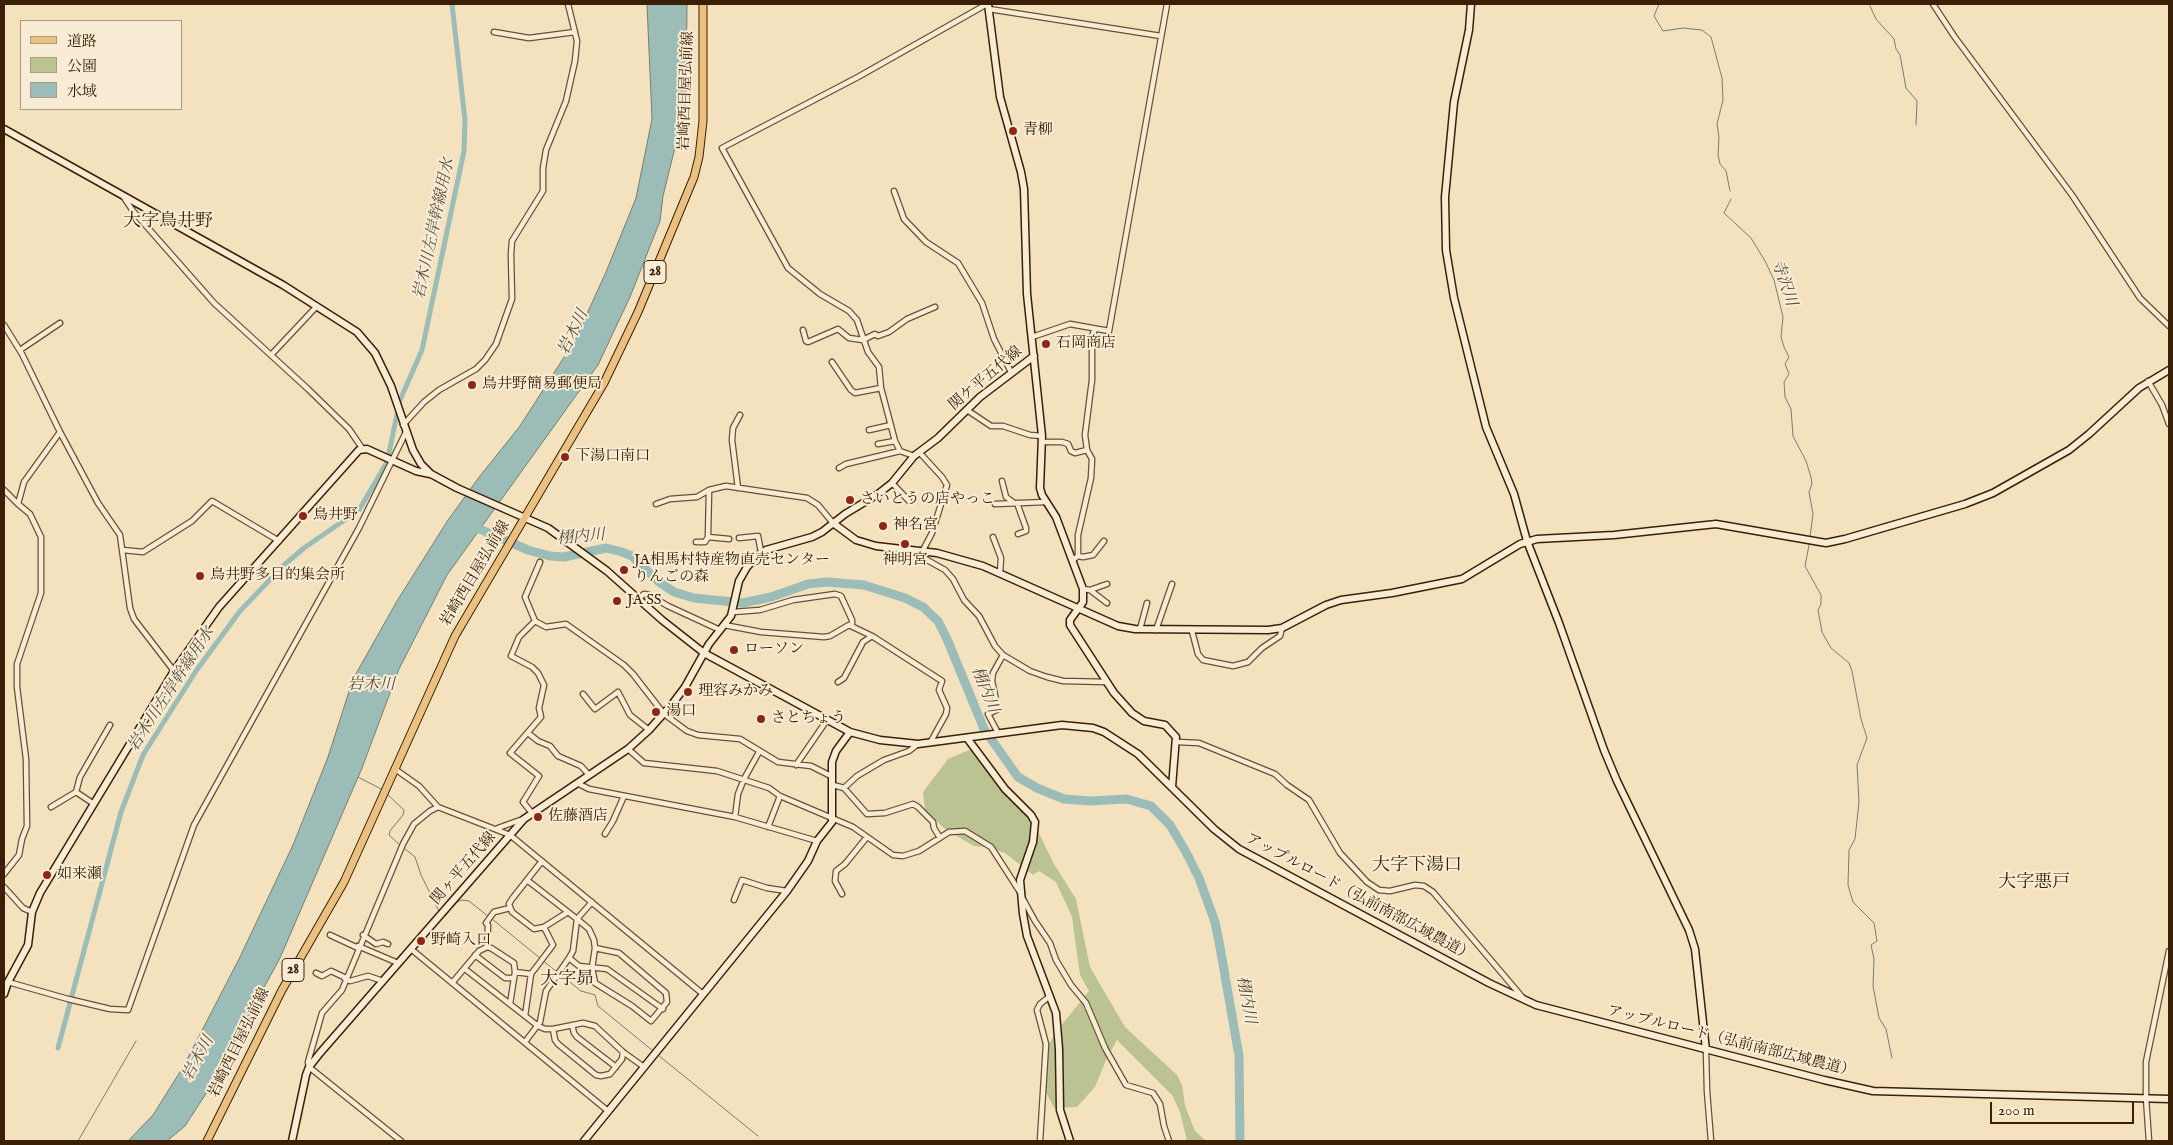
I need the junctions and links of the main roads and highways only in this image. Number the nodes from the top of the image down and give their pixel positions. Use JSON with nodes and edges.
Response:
{"nodes":[{"id":1,"x":703,"y":4,"type":"edge"},
{"id":2,"x":207,"y":1141,"type":"edge"}],
"edges":[{"from":1,"to":2,"type":"main road","name":"岩崎西目屋弘前線","number":"28"}]}
